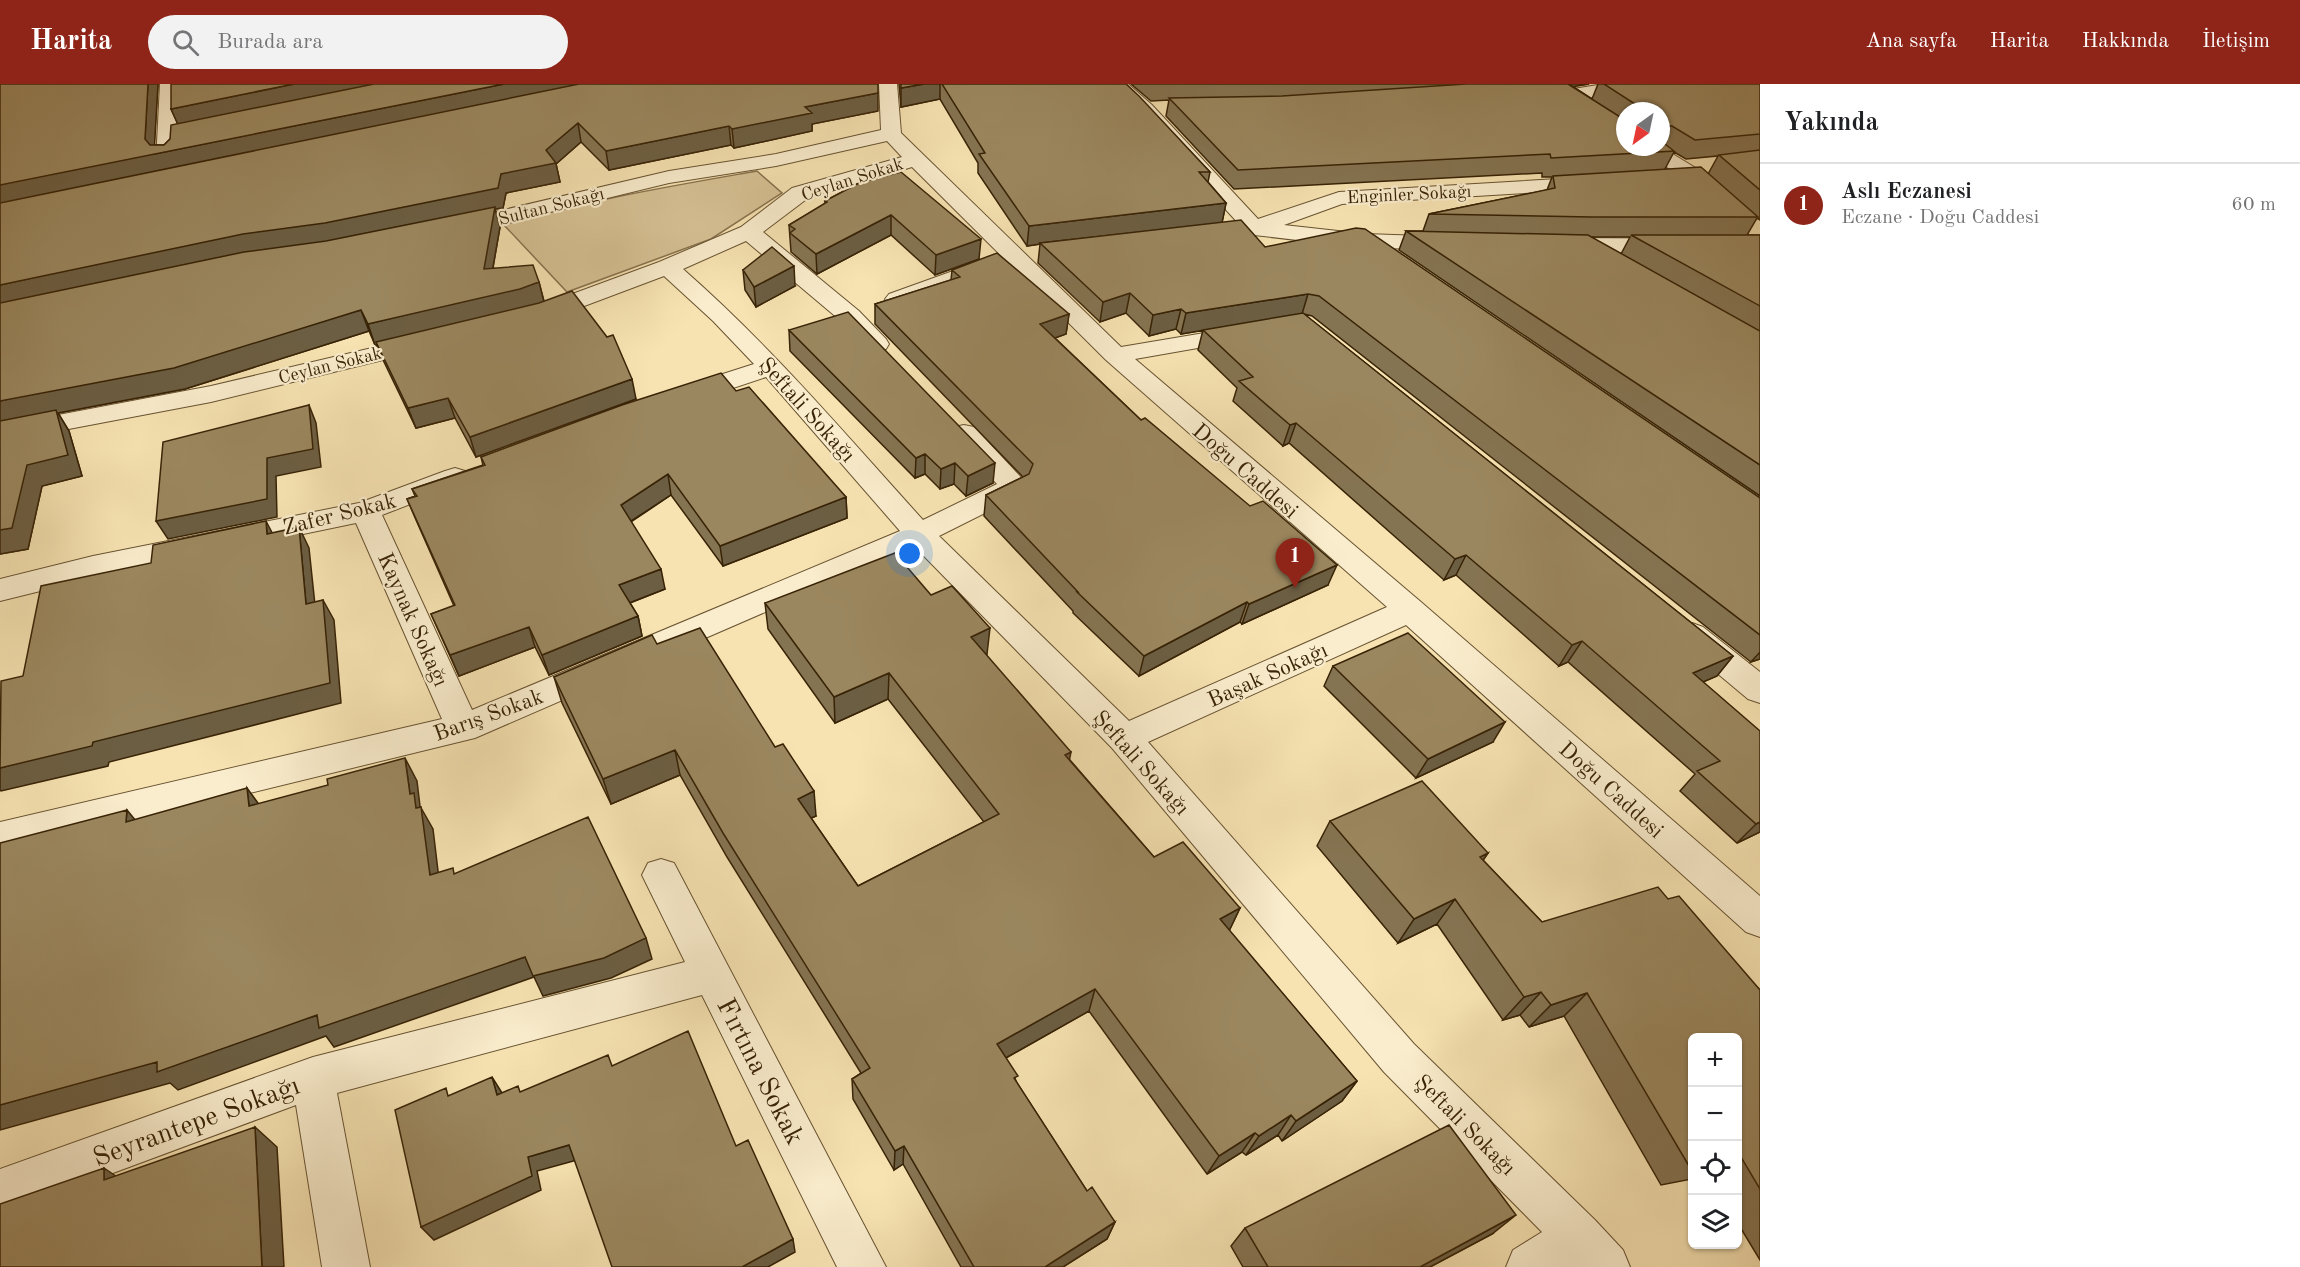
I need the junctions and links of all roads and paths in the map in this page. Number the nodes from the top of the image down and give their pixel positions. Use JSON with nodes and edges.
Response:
{"nodes":[{"id":1,"x":169,"y":84,"type":"edge"},
{"id":2,"x":888,"y":84,"type":"edge"},
{"id":3,"x":1117,"y":84,"type":"edge"},
{"id":4,"x":1550,"y":84,"type":"edge"},
{"id":5,"x":1642,"y":84,"type":"edge"},
{"id":6,"x":1568,"y":95,"type":"junction"},
{"id":7,"x":1167,"y":108,"type":"edge"},
{"id":8,"x":1587,"y":108,"type":"edge"},
{"id":9,"x":1145,"y":109,"type":"junction"},
{"id":10,"x":190,"y":133,"type":"edge"},
{"id":11,"x":891,"y":134,"type":"junction"},
{"id":12,"x":168,"y":138,"type":"junction"},
{"id":13,"x":1661,"y":156,"type":"edge"},
{"id":14,"x":916,"y":159,"type":"junction"},
{"id":15,"x":766,"y":161,"type":"junction"},
{"id":16,"x":188,"y":176,"type":"edge"},
{"id":17,"x":165,"y":181,"type":"junction"},
{"id":18,"x":1614,"y":182,"type":"edge"},
{"id":19,"x":143,"y":186,"type":"edge"},
{"id":20,"x":800,"y":193,"type":"junction"},
{"id":21,"x":1729,"y":206,"type":"edge"},
{"id":22,"x":1254,"y":228,"type":"junction"},
{"id":23,"x":431,"y":232,"type":"edge"},
{"id":24,"x":749,"y":232,"type":"junction"},
{"id":25,"x":1186,"y":236,"type":"edge"},
{"id":26,"x":1757,"y":236,"type":"edge"},
{"id":27,"x":1365,"y":240,"type":"junction"},
{"id":28,"x":1468,"y":243,"type":"edge"},
{"id":29,"x":1537,"y":244,"type":"edge"},
{"id":30,"x":1583,"y":246,"type":"junction"},
{"id":31,"x":1026,"y":255,"type":"junction"},
{"id":32,"x":667,"y":267,"type":"junction"},
{"id":33,"x":1404,"y":268,"type":"edge"},
{"id":34,"x":1624,"y":269,"type":"edge"},
{"id":35,"x":850,"y":316,"type":"junction"},
{"id":36,"x":511,"y":322,"type":"edge"},
{"id":37,"x":1267,"y":329,"type":"edge"},
{"id":38,"x":442,"y":339,"type":"edge"},
{"id":39,"x":1115,"y":355,"type":"junction"},
{"id":40,"x":891,"y":359,"type":"edge"},
{"id":41,"x":771,"y":367,"type":"junction"},
{"id":42,"x":660,"y":403,"type":"edge"},
{"id":43,"x":949,"y":418,"type":"edge"},
{"id":44,"x":0,"y":434,"type":"edge"},
{"id":45,"x":474,"y":470,"type":"edge"},
{"id":46,"x":365,"y":511,"type":"junction"},
{"id":47,"x":919,"y":534,"type":"junction"},
{"id":48,"x":0,"y":590,"type":"edge"},
{"id":49,"x":1410,"y":610,"type":"junction"},
{"id":50,"x":1676,"y":623,"type":"edge"},
{"id":51,"x":1760,"y":690,"type":"edge"},
{"id":52,"x":463,"y":728,"type":"junction"},
{"id":53,"x":1124,"y":738,"type":"junction"},
{"id":54,"x":0,"y":838,"type":"edge"},
{"id":55,"x":661,"y":875,"type":"dead end"},
{"id":56,"x":1760,"y":920,"type":"edge"},
{"id":57,"x":712,"y":974,"type":"junction"},
{"id":58,"x":313,"y":1078,"type":"junction"},
{"id":59,"x":0,"y":1192,"type":"edge"},
{"id":60,"x":1593,"y":1251,"type":"edge"},
{"id":61,"x":346,"y":1267,"type":"edge"},
{"id":62,"x":862,"y":1267,"type":"edge"},
{"id":63,"x":1530,"y":1267,"type":"edge"}],
"edges":[{"from":1,"to":12,"type":"street"},
{"from":2,"to":11,"type":"street"},
{"from":3,"to":9,"type":"street"},
{"from":4,"to":6,"type":"street"},
{"from":5,"to":6,"type":"street"},
{"from":6,"to":8,"type":"street"},
{"from":7,"to":9,"type":"street"},
{"from":9,"to":22,"type":"street"},
{"from":10,"to":12,"type":"street"},
{"from":11,"to":14,"type":"street","name":"Doğu Caddesi"},
{"from":11,"to":15,"type":"street","name":"Sultan Sokağı"},
{"from":12,"to":17,"type":"street"},
{"from":13,"to":21,"type":"street"},
{"from":14,"to":20,"type":"street","name":"Ceylan Sokak"},
{"from":14,"to":31,"type":"street","name":"Doğu Caddesi"},
{"from":15,"to":20,"type":"street"},
{"from":15,"to":23,"type":"street","name":"Sultan Sokağı"},
{"from":16,"to":17,"type":"street"},
{"from":17,"to":19,"type":"street"},
{"from":18,"to":22,"type":"street","name":"Enginler Sokağı"},
{"from":20,"to":24,"type":"street","name":"Ceylan Sokak"},
{"from":22,"to":25,"type":"street","name":"Enginler Sokağı"},
{"from":22,"to":27,"type":"street"},
{"from":24,"to":32,"type":"street","name":"Ceylan Sokak"},
{"from":24,"to":35,"type":"street"},
{"from":26,"to":30,"type":"street"},
{"from":27,"to":28,"type":"street"},
{"from":27,"to":33,"type":"street"},
{"from":29,"to":30,"type":"street"},
{"from":30,"to":34,"type":"street"},
{"from":31,"to":35,"type":"street"},
{"from":31,"to":39,"type":"street","name":"Doğu Caddesi"},
{"from":32,"to":36,"type":"street","name":"Ceylan Sokak"},
{"from":32,"to":41,"type":"street","name":"Şeftali Sokağı"},
{"from":35,"to":40,"type":"street"},
{"from":37,"to":39,"type":"street"},
{"from":38,"to":44,"type":"street","name":"Ceylan Sokak"},
{"from":39,"to":49,"type":"street","name":"Doğu Caddesi"},
{"from":41,"to":42,"type":"street"},
{"from":41,"to":47,"type":"street","name":"Şeftali Sokağı"},
{"from":43,"to":47,"type":"street","name":"Barış Sokak"},
{"from":45,"to":46,"type":"street","name":"Zafer Sokak"},
{"from":46,"to":48,"type":"street","name":"Zafer Sokak"},
{"from":46,"to":52,"type":"street","name":"Kaynak Sokağı"},
{"from":47,"to":52,"type":"street","name":"Barış Sokak"},
{"from":47,"to":53,"type":"street","name":"Şeftali Sokağı"},
{"from":49,"to":53,"type":"street","name":"Başak Sokağı"},
{"from":49,"to":56,"type":"street","name":"Doğu Caddesi"},
{"from":50,"to":51,"type":"street"},
{"from":52,"to":54,"type":"street","name":"Barış Sokak"},
{"from":53,"to":60,"type":"street","name":"Şeftali Sokağı"},
{"from":55,"to":57,"type":"street","name":"Fırtına Sokak"},
{"from":57,"to":58,"type":"street"},
{"from":57,"to":62,"type":"street","name":"Fırtına Sokak"},
{"from":58,"to":59,"type":"street","name":"Seyrantepe Sokağı"},
{"from":58,"to":61,"type":"street","name":"Seyrantepe Sokağı"},
{"from":60,"to":63,"type":"street"}]}
